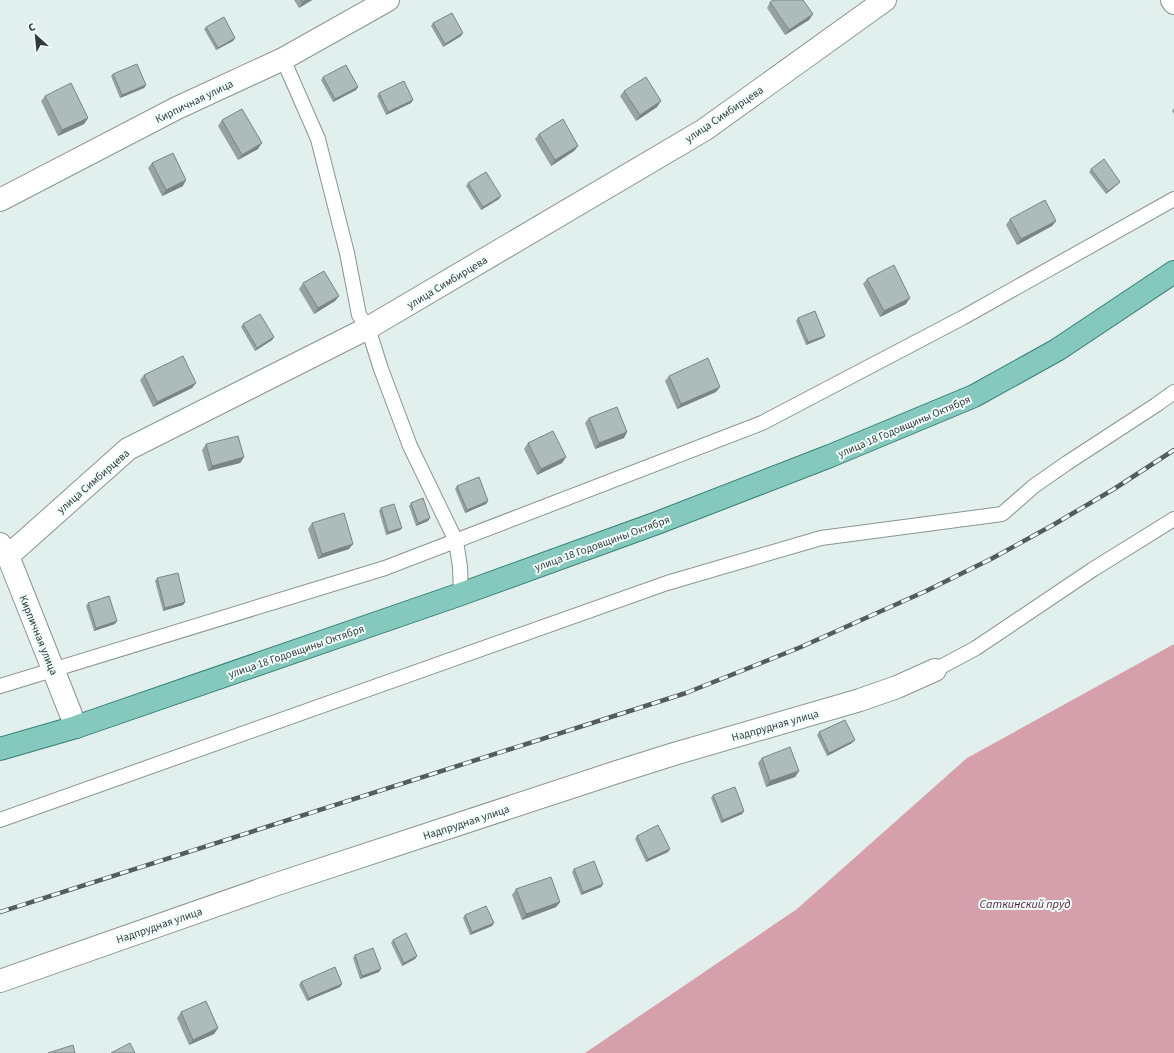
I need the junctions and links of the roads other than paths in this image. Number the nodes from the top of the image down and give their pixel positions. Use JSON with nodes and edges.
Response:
{"nodes":[{"id":1,"x":388,"y":0,"type":"edge"},
{"id":2,"x":885,"y":0,"type":"edge"},
{"id":3,"x":1172,"y":0,"type":"edge"},
{"id":4,"x":1174,"y":3,"type":"edge"},
{"id":5,"x":283,"y":59,"type":"junction"},
{"id":6,"x":1174,"y":199,"type":"edge"},
{"id":7,"x":0,"y":200,"type":"edge"},
{"id":8,"x":1174,"y":272,"type":"edge"},
{"id":9,"x":368,"y":328,"type":"junction"},
{"id":10,"x":1174,"y":392,"type":"edge"},
{"id":11,"x":1174,"y":519,"type":"edge"},
{"id":12,"x":456,"y":541,"type":"junction"},
{"id":13,"x":4,"y":550,"type":"edge"},
{"id":14,"x":461,"y":594,"type":"junction"},
{"id":15,"x":53,"y":669,"type":"junction"},
{"id":16,"x":935,"y":670,"type":"joint"},
{"id":17,"x":0,"y":686,"type":"edge"},
{"id":18,"x":76,"y":727,"type":"junction"},
{"id":19,"x":0,"y":750,"type":"edge"},
{"id":20,"x":0,"y":820,"type":"edge"},
{"id":21,"x":0,"y":981,"type":"edge"}],
"edges":[{"from":1,"to":5,"type":"street","name":"Кирпичная улица"},
{"from":2,"to":9,"type":"street","name":"улица Симбирцева"},
{"from":3,"to":4,"type":"street"},
{"from":5,"to":7,"type":"street","name":"Кирпичная улица"},
{"from":5,"to":9,"type":"lane"},
{"from":6,"to":12,"type":"lane"},
{"from":8,"to":14,"type":"main road","name":"улица 18 Годовщины Октября"},
{"from":9,"to":12,"type":"lane"},
{"from":9,"to":13,"type":"street","name":"улица Симбирцева"},
{"from":10,"to":20,"type":"lane"},
{"from":11,"to":16,"type":"lane"},
{"from":12,"to":14,"type":"lane"},
{"from":12,"to":15,"type":"lane"},
{"from":13,"to":15,"type":"street","name":"Кирпичная улица"},
{"from":14,"to":18,"type":"main road","name":"улица 18 Годовщины Октября"},
{"from":15,"to":17,"type":"lane"},
{"from":15,"to":18,"type":"street","name":"Кирпичная улица"},
{"from":16,"to":21,"type":"street","name":"Надпрудная улица"},
{"from":18,"to":19,"type":"main road","name":"улица 18 Годовщины Октября"}]}
